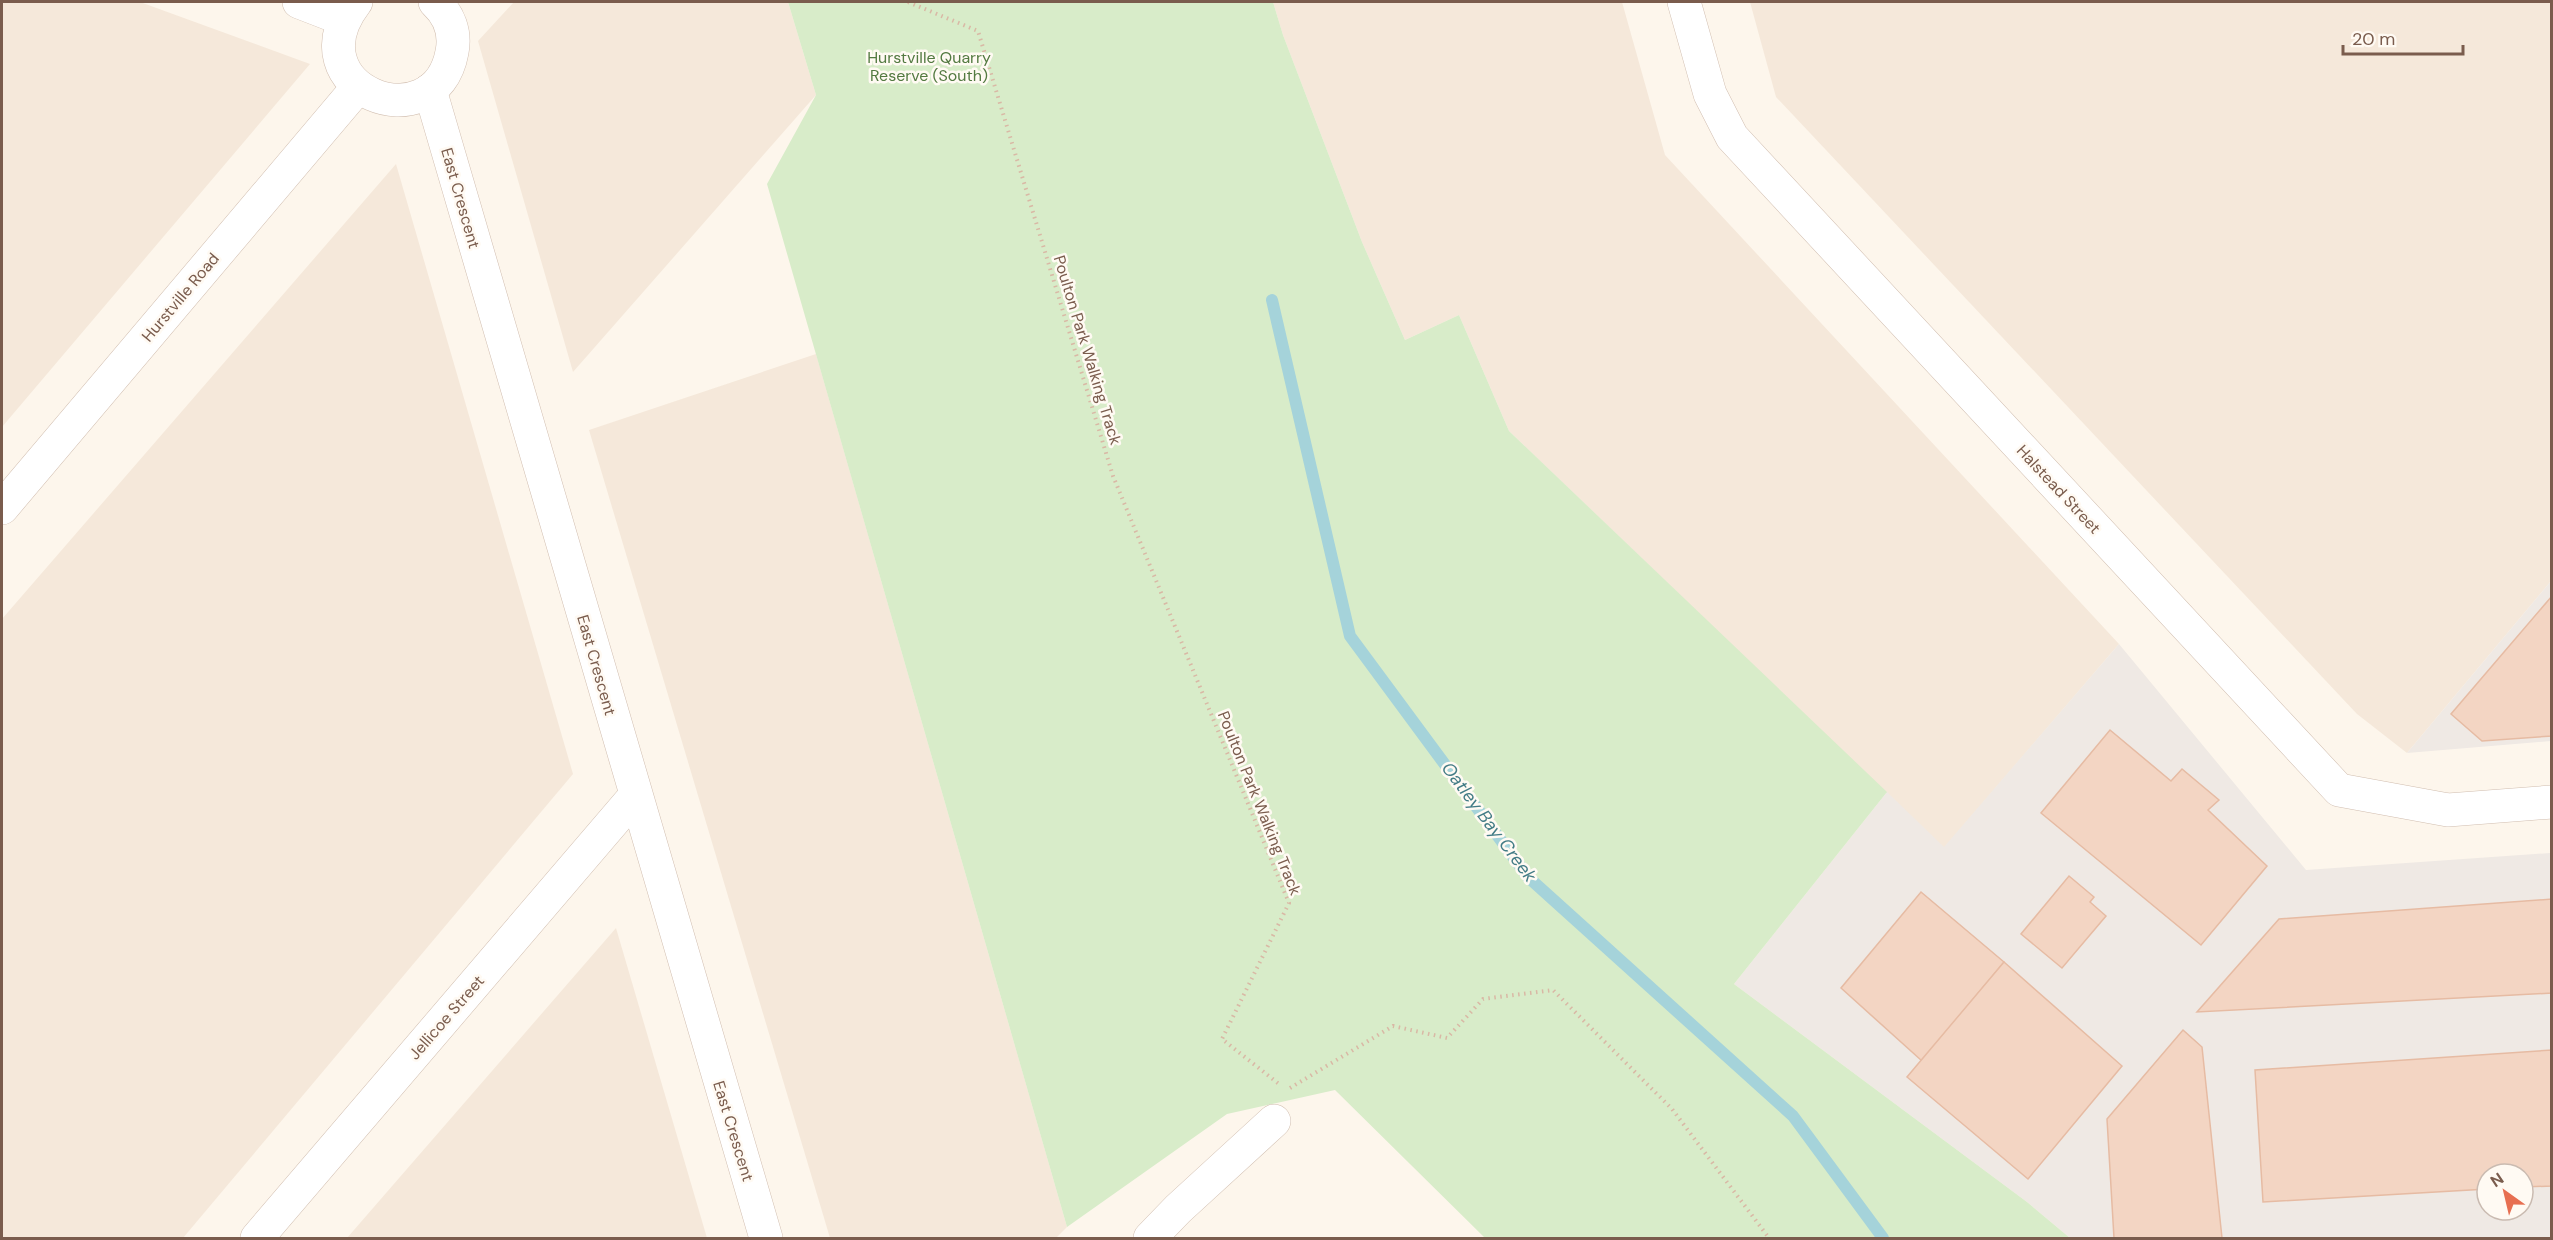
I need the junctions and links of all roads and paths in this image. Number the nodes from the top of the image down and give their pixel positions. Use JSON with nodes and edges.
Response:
{"nodes":[{"id":1,"x":299,"y":2,"type":"edge"},
{"id":2,"x":435,"y":2,"type":"edge"},
{"id":3,"x":908,"y":2,"type":"edge"},
{"id":4,"x":1684,"y":2,"type":"edge"},
{"id":5,"x":350,"y":10,"type":"edge"},
{"id":6,"x":358,"y":87,"type":"junction"},
{"id":7,"x":430,"y":90,"type":"junction"},
{"id":8,"x":2,"y":508,"type":"edge"},
{"id":9,"x":636,"y":796,"type":"junction"},
{"id":10,"x":2552,"y":802,"type":"edge"},
{"id":11,"x":1274,"y":1121,"type":"dead end"},
{"id":12,"x":257,"y":1239,"type":"edge"},
{"id":13,"x":766,"y":1239,"type":"edge"},
{"id":14,"x":1150,"y":1239,"type":"edge"},
{"id":15,"x":1769,"y":1239,"type":"edge"}],
"edges":[{"from":1,"to":5,"type":"street"},
{"from":2,"to":7,"type":"street"},
{"from":3,"to":15,"type":"path","name":"Poulton Park Walking Track"},
{"from":4,"to":10,"type":"street","name":"Halstead Street"},
{"from":5,"to":6,"type":"street"},
{"from":6,"to":7,"type":"street"},
{"from":6,"to":8,"type":"street","name":"Hurstville Road"},
{"from":7,"to":9,"type":"street","name":"East Crescent"},
{"from":9,"to":12,"type":"street","name":"Jellicoe Street"},
{"from":9,"to":13,"type":"street","name":"East Crescent"},
{"from":11,"to":14,"type":"street"}]}
